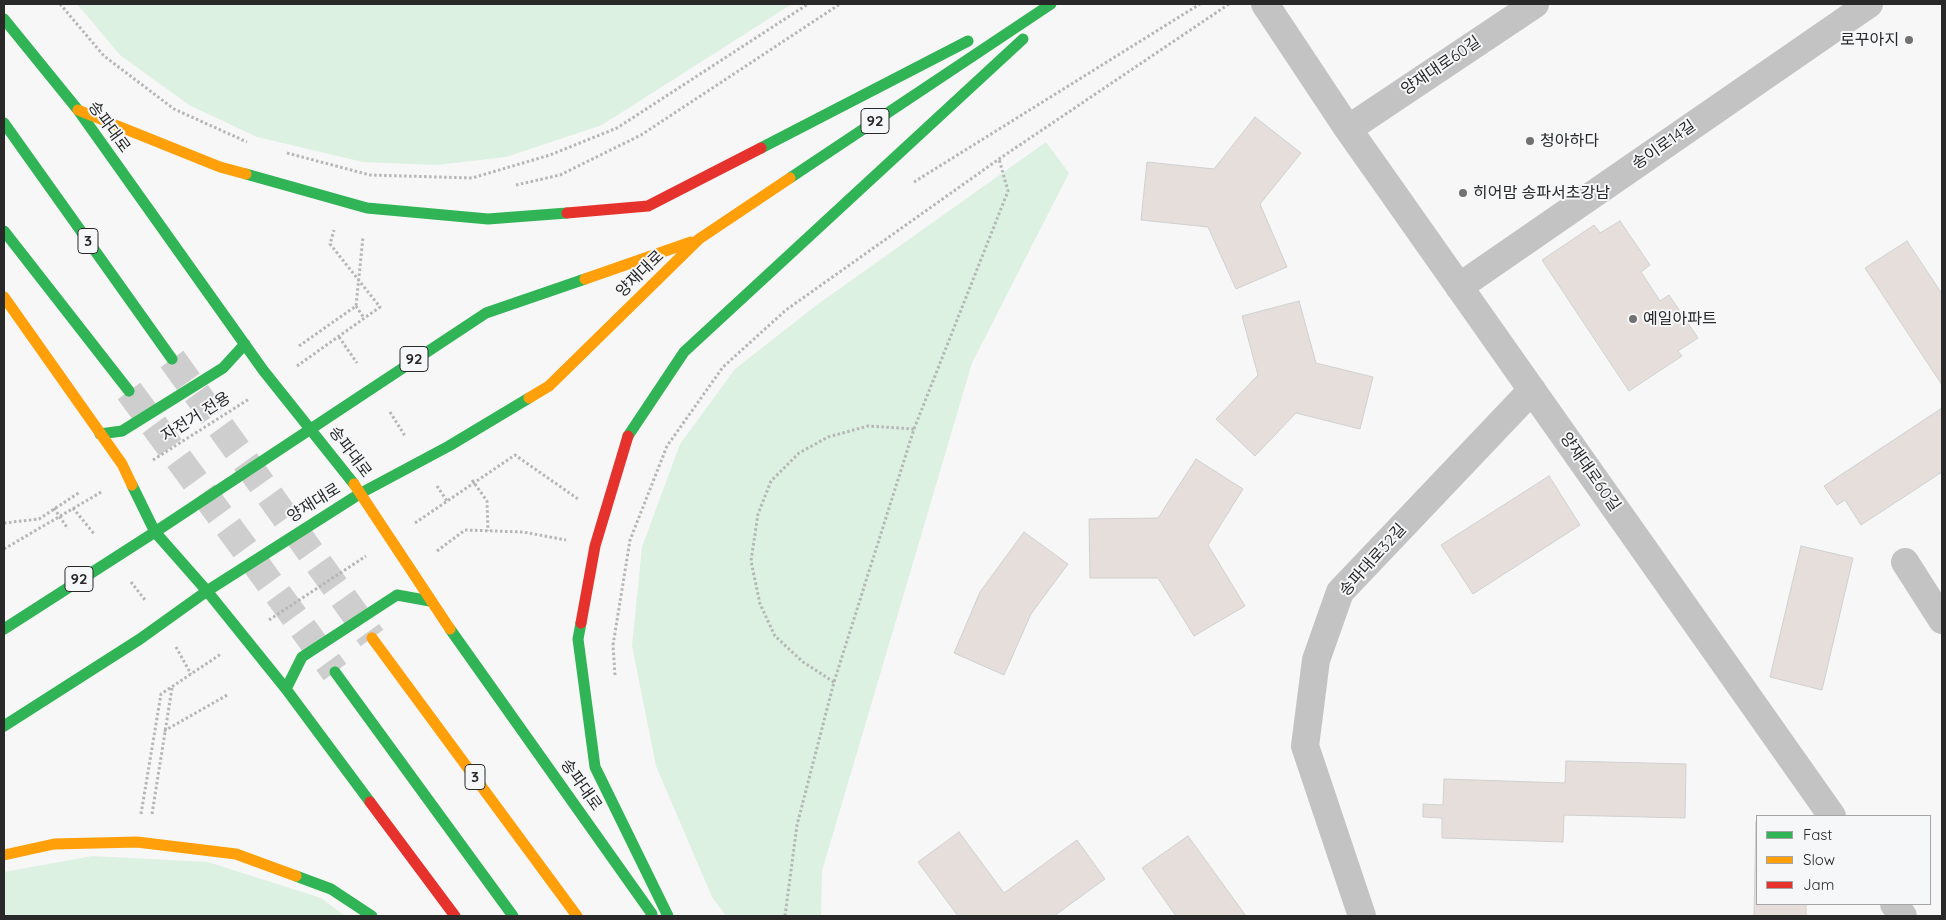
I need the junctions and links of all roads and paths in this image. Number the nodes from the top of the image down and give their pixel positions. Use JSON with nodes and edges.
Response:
{"nodes":[{"id":1,"x":60,"y":4,"type":"edge"},
{"id":2,"x":808,"y":4,"type":"edge"},
{"id":3,"x":840,"y":4,"type":"edge"},
{"id":4,"x":1041,"y":4,"type":"edge"},
{"id":5,"x":1051,"y":4,"type":"edge"},
{"id":6,"x":1060,"y":4,"type":"edge"},
{"id":7,"x":1200,"y":4,"type":"edge"},
{"id":8,"x":1229,"y":4,"type":"edge"},
{"id":9,"x":1265,"y":4,"type":"edge"},
{"id":10,"x":1535,"y":4,"type":"edge"},
{"id":11,"x":1869,"y":4,"type":"edge"},
{"id":12,"x":4,"y":19,"type":"edge"},
{"id":13,"x":997,"y":26,"type":"dead end"},
{"id":14,"x":980,"y":35,"type":"dead end"},
{"id":15,"x":78,"y":110,"type":"junction"},
{"id":16,"x":4,"y":123,"type":"edge"},
{"id":17,"x":1348,"y":129,"type":"junction"},
{"id":18,"x":250,"y":143,"type":"dead end"},
{"id":19,"x":279,"y":151,"type":"dead end"},
{"id":20,"x":999,"y":159,"type":"junction"},
{"id":21,"x":515,"y":185,"type":"dead end"},
{"id":22,"x":906,"y":187,"type":"dead end"},
{"id":23,"x":4,"y":231,"type":"edge"},
{"id":24,"x":364,"y":235,"type":"dead end"},
{"id":25,"x":699,"y":239,"type":"junction"},
{"id":26,"x":330,"y":244,"type":"dead end"},
{"id":27,"x":359,"y":281,"type":"junction"},
{"id":28,"x":1459,"y":287,"type":"junction"},
{"id":29,"x":4,"y":297,"type":"edge"},
{"id":30,"x":356,"y":306,"type":"junction"},
{"id":31,"x":364,"y":318,"type":"junction"},
{"id":32,"x":339,"y":337,"type":"junction"},
{"id":33,"x":245,"y":344,"type":"junction"},
{"id":34,"x":299,"y":346,"type":"dead end"},
{"id":35,"x":172,"y":359,"type":"tunnel mouth"},
{"id":36,"x":274,"y":383,"type":"junction"},
{"id":37,"x":374,"y":386,"type":"junction"},
{"id":38,"x":1532,"y":390,"type":"junction"},
{"id":39,"x":129,"y":391,"type":"tunnel mouth"},
{"id":40,"x":311,"y":428,"type":"junction"},
{"id":41,"x":914,"y":429,"type":"junction"},
{"id":42,"x":100,"y":434,"type":"junction"},
{"id":43,"x":421,"y":461,"type":"junction"},
{"id":44,"x":128,"y":476,"type":"junction"},
{"id":45,"x":473,"y":481,"type":"junction"},
{"id":46,"x":80,"y":492,"type":"dead end"},
{"id":47,"x":361,"y":493,"type":"junction"},
{"id":48,"x":447,"y":501,"type":"junction"},
{"id":49,"x":54,"y":508,"type":"junction"},
{"id":50,"x":73,"y":508,"type":"junction"},
{"id":51,"x":605,"y":510,"type":"junction"},
{"id":52,"x":59,"y":516,"type":"junction"},
{"id":53,"x":4,"y":523,"type":"edge"},
{"id":54,"x":68,"y":529,"type":"dead end"},
{"id":55,"x":488,"y":531,"type":"junction"},
{"id":56,"x":155,"y":532,"type":"junction"},
{"id":57,"x":390,"y":539,"type":"junction"},
{"id":58,"x":574,"y":542,"type":"dead end"},
{"id":59,"x":4,"y":549,"type":"edge"},
{"id":60,"x":437,"y":551,"type":"dead end"},
{"id":61,"x":112,"y":558,"type":"junction"},
{"id":62,"x":1905,"y":562,"type":"dead end"},
{"id":63,"x":207,"y":591,"type":"junction"},
{"id":64,"x":430,"y":601,"type":"junction"},
{"id":65,"x":1942,"y":620,"type":"edge"},
{"id":66,"x":162,"y":623,"type":"junction"},
{"id":67,"x":4,"y":628,"type":"edge"},
{"id":68,"x":244,"y":637,"type":"junction"},
{"id":69,"x":372,"y":638,"type":"tunnel mouth"},
{"id":70,"x":336,"y":672,"type":"tunnel mouth"},
{"id":71,"x":191,"y":674,"type":"junction"},
{"id":72,"x":615,"y":681,"type":"dead end"},
{"id":73,"x":834,"y":682,"type":"junction"},
{"id":74,"x":172,"y":688,"type":"junction"},
{"id":75,"x":286,"y":689,"type":"junction"},
{"id":76,"x":229,"y":694,"type":"dead end"},
{"id":77,"x":4,"y":726,"type":"edge"},
{"id":78,"x":164,"y":731,"type":"junction"},
{"id":79,"x":1831,"y":815,"type":"edge"},
{"id":80,"x":142,"y":842,"type":"junction"},
{"id":81,"x":4,"y":855,"type":"edge"},
{"id":82,"x":1895,"y":905,"type":"edge"},
{"id":83,"x":372,"y":916,"type":"edge"},
{"id":84,"x":455,"y":916,"type":"edge"},
{"id":85,"x":513,"y":916,"type":"edge"},
{"id":86,"x":577,"y":916,"type":"edge"},
{"id":87,"x":654,"y":916,"type":"edge"},
{"id":88,"x":668,"y":916,"type":"edge"},
{"id":89,"x":786,"y":916,"type":"edge"},
{"id":90,"x":1362,"y":916,"type":"edge"},
{"id":91,"x":1903,"y":916,"type":"edge"}],
"edges":[{"from":1,"to":18,"type":"path"},
{"from":2,"to":19,"type":"path"},
{"from":3,"to":21,"type":"path"},
{"from":4,"to":13,"type":"main road"},
{"from":5,"to":25,"type":"main road","name":"양재대로","number":"92"},
{"from":6,"to":51,"type":"main road"},
{"from":7,"to":22,"type":"path"},
{"from":8,"to":20,"type":"path"},
{"from":9,"to":17,"type":"street","name":"양재대로60길"},
{"from":10,"to":17,"type":"street","name":"양재대로60길"},
{"from":11,"to":28,"type":"street","name":"송이로14길"},
{"from":12,"to":15,"type":"main road","name":"송파대로"},
{"from":14,"to":15,"type":"main road"},
{"from":15,"to":33,"type":"main road","name":"송파대로"},
{"from":16,"to":35,"type":"main road","number":"3"},
{"from":17,"to":28,"type":"street","name":"양재대로60길"},
{"from":20,"to":41,"type":"path"},
{"from":20,"to":72,"type":"path"},
{"from":23,"to":39,"type":"main road"},
{"from":24,"to":27,"type":"path"},
{"from":25,"to":37,"type":"main road","name":"양재대로","number":"92"},
{"from":25,"to":43,"type":"main road","name":"양재대로","number":"92"},
{"from":26,"to":27,"type":"path"},
{"from":27,"to":30,"type":"path"},
{"from":27,"to":31,"type":"path","name":"자전거 전용"},
{"from":28,"to":38,"type":"street","name":"양재대로60길"},
{"from":29,"to":42,"type":"main road"},
{"from":30,"to":31,"type":"path"},
{"from":30,"to":34,"type":"path"},
{"from":31,"to":32,"type":"path","name":"자전거 전용"},
{"from":32,"to":36,"type":"path","name":"자전거 전용"},
{"from":32,"to":37,"type":"path"},
{"from":33,"to":36,"type":"main road","name":"송파대로"},
{"from":33,"to":42,"type":"main road"},
{"from":36,"to":40,"type":"main road","name":"송파대로"},
{"from":36,"to":44,"type":"path","name":"자전거 전용"},
{"from":37,"to":40,"type":"main road","name":"양재대로","number":"92"},
{"from":37,"to":43,"type":"path"},
{"from":38,"to":79,"type":"street","name":"양재대로60길"},
{"from":38,"to":90,"type":"street","name":"송파대로32길"},
{"from":40,"to":47,"type":"main road","name":"송파대로"},
{"from":40,"to":56,"type":"main road","name":"양재대로","number":"92"},
{"from":41,"to":73,"type":"path"},
{"from":41,"to":73,"type":"path"},
{"from":42,"to":44,"type":"main road"},
{"from":43,"to":47,"type":"main road","name":"양재대로","number":"92"},
{"from":43,"to":48,"type":"path"},
{"from":44,"to":50,"type":"path","name":"자전거 전용"},
{"from":44,"to":56,"type":"main road"},
{"from":45,"to":48,"type":"path"},
{"from":45,"to":51,"type":"path"},
{"from":45,"to":55,"type":"path"},
{"from":46,"to":49,"type":"path"},
{"from":47,"to":57,"type":"main road","name":"송파대로"},
{"from":47,"to":63,"type":"main road","name":"양재대로","number":"92"},
{"from":48,"to":57,"type":"path"},
{"from":49,"to":52,"type":"path"},
{"from":49,"to":53,"type":"path"},
{"from":50,"to":52,"type":"path","name":"자전거 전용"},
{"from":50,"to":61,"type":"path"},
{"from":51,"to":88,"type":"main road"},
{"from":52,"to":54,"type":"path"},
{"from":52,"to":59,"type":"path","name":"자전거 전용"},
{"from":55,"to":58,"type":"path"},
{"from":55,"to":60,"type":"path"},
{"from":56,"to":61,"type":"main road","name":"양재대로","number":"92"},
{"from":56,"to":63,"type":"main road"},
{"from":57,"to":64,"type":"main road","name":"송파대로"},
{"from":57,"to":68,"type":"path"},
{"from":61,"to":66,"type":"path"},
{"from":61,"to":67,"type":"main road","name":"양재대로","number":"92"},
{"from":62,"to":65,"type":"street"},
{"from":63,"to":66,"type":"main road","name":"양재대로","number":"92"},
{"from":63,"to":68,"type":"main road"},
{"from":64,"to":75,"type":"main road"},
{"from":64,"to":87,"type":"main road","name":"송파대로"},
{"from":66,"to":71,"type":"path"},
{"from":66,"to":77,"type":"main road","name":"양재대로","number":"92"},
{"from":68,"to":71,"type":"path"},
{"from":68,"to":75,"type":"main road"},
{"from":69,"to":86,"type":"main road","number":"3"},
{"from":70,"to":85,"type":"main road"},
{"from":71,"to":74,"type":"path"},
{"from":73,"to":89,"type":"path"},
{"from":74,"to":78,"type":"path"},
{"from":74,"to":80,"type":"path"},
{"from":75,"to":84,"type":"main road"},
{"from":76,"to":78,"type":"path"},
{"from":78,"to":80,"type":"path"},
{"from":80,"to":81,"type":"main road"},
{"from":80,"to":83,"type":"main road"},
{"from":82,"to":91,"type":"street"}]}
